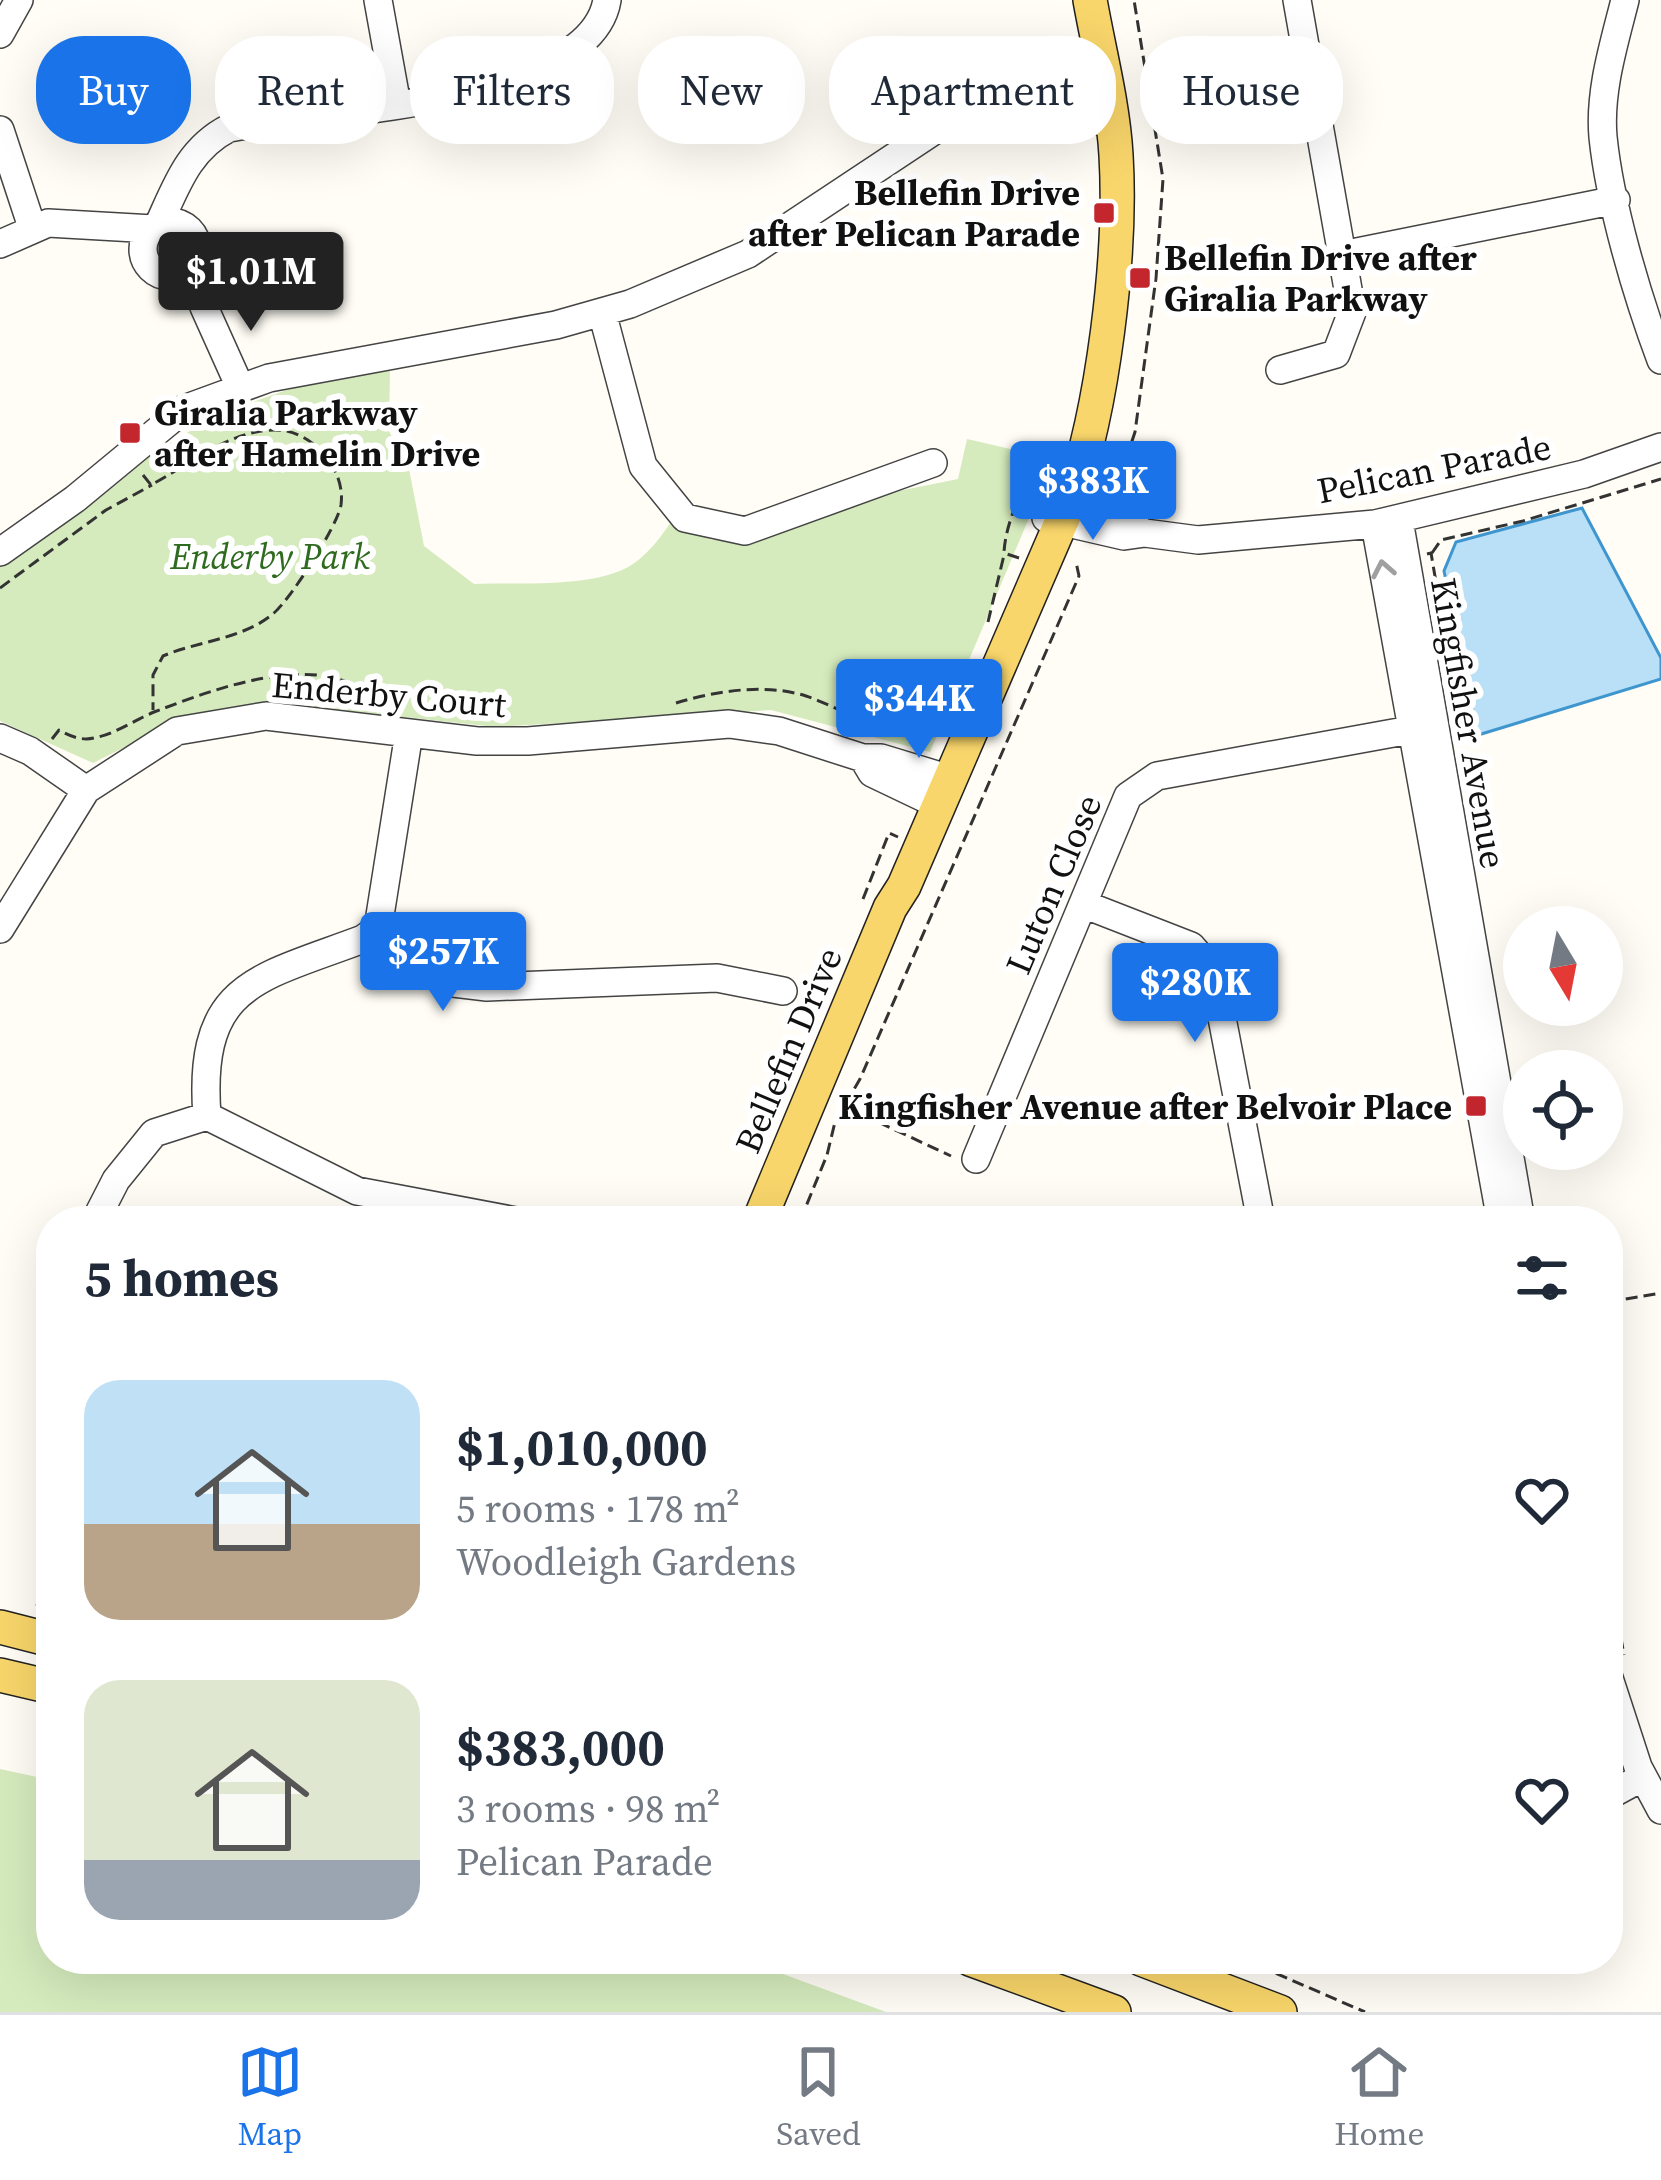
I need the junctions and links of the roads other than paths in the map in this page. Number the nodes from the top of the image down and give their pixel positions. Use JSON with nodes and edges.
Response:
{"nodes":[{"id":1,"x":19,"y":0,"type":"edge"},
{"id":2,"x":378,"y":0,"type":"edge"},
{"id":3,"x":1090,"y":0,"type":"edge"},
{"id":4,"x":1298,"y":0,"type":"edge"},
{"id":5,"x":1624,"y":0,"type":"edge"},
{"id":6,"x":615,"y":2,"type":"edge"},
{"id":7,"x":0,"y":34,"type":"edge"},
{"id":8,"x":1096,"y":36,"type":"edge"},
{"id":9,"x":397,"y":105,"type":"junction"},
{"id":10,"x":0,"y":130,"type":"edge"},
{"id":11,"x":914,"y":144,"type":"edge"},
{"id":12,"x":1115,"y":144,"type":"edge"},
{"id":13,"x":1616,"y":200,"type":"junction"},
{"id":14,"x":32,"y":227,"type":"junction"},
{"id":15,"x":165,"y":227,"type":"junction"},
{"id":16,"x":107,"y":228,"type":"junction"},
{"id":17,"x":0,"y":244,"type":"edge"},
{"id":18,"x":1342,"y":255,"type":"junction"},
{"id":19,"x":148,"y":265,"type":"junction"},
{"id":20,"x":185,"y":267,"type":"junction"},
{"id":21,"x":602,"y":312,"type":"junction"},
{"id":22,"x":1661,"y":360,"type":"edge"},
{"id":23,"x":1280,"y":370,"type":"dead end"},
{"id":24,"x":240,"y":388,"type":"junction"},
{"id":25,"x":1090,"y":422,"type":"junction"},
{"id":26,"x":1661,"y":448,"type":"edge"},
{"id":27,"x":933,"y":463,"type":"dead end"},
{"id":28,"x":1058,"y":510,"type":"junction"},
{"id":29,"x":1387,"y":522,"type":"junction"},
{"id":30,"x":0,"y":552,"type":"edge"},
{"id":31,"x":406,"y":720,"type":"junction"},
{"id":32,"x":1423,"y":728,"type":"junction"},
{"id":33,"x":0,"y":738,"type":"edge"},
{"id":34,"x":936,"y":788,"type":"junction"},
{"id":35,"x":86,"y":790,"type":"junction"},
{"id":36,"x":1083,"y":904,"type":"junction"},
{"id":37,"x":378,"y":928,"type":"junction"},
{"id":38,"x":0,"y":929,"type":"edge"},
{"id":39,"x":783,"y":991,"type":"road end"},
{"id":40,"x":208,"y":1116,"type":"junction"},
{"id":41,"x":976,"y":1159,"type":"road end"},
{"id":42,"x":103,"y":1206,"type":"edge"},
{"id":43,"x":369,"y":1206,"type":"edge"},
{"id":44,"x":765,"y":1206,"type":"edge"},
{"id":45,"x":1258,"y":1206,"type":"edge"},
{"id":46,"x":1499,"y":1206,"type":"edge"},
{"id":47,"x":1518,"y":1206,"type":"edge"},
{"id":48,"x":0,"y":1628,"type":"edge"},
{"id":49,"x":36,"y":1636,"type":"edge"},
{"id":50,"x":0,"y":1676,"type":"edge"},
{"id":51,"x":36,"y":1684,"type":"edge"},
{"id":52,"x":1623,"y":1739,"type":"edge"},
{"id":53,"x":1627,"y":1786,"type":"edge"},
{"id":54,"x":1661,"y":1810,"type":"edge"},
{"id":55,"x":1661,"y":1836,"type":"edge"},
{"id":56,"x":1011,"y":1974,"type":"edge"},
{"id":57,"x":1180,"y":1974,"type":"edge"},
{"id":58,"x":1114,"y":2012,"type":"edge"},
{"id":59,"x":1280,"y":2012,"type":"edge"}],
"edges":[{"from":1,"to":7,"type":"street"},
{"from":2,"to":9,"type":"street"},
{"from":3,"to":8,"type":"main road","name":"Bellefin Drive"},
{"from":4,"to":18,"type":"street"},
{"from":5,"to":13,"type":"street"},
{"from":6,"to":9,"type":"street"},
{"from":9,"to":15,"type":"street"},
{"from":10,"to":14,"type":"street"},
{"from":11,"to":21,"type":"street"},
{"from":12,"to":25,"type":"main road","name":"Bellefin Drive"},
{"from":13,"to":18,"type":"street"},
{"from":13,"to":22,"type":"street"},
{"from":14,"to":16,"type":"street"},
{"from":14,"to":17,"type":"street"},
{"from":15,"to":16,"type":"street"},
{"from":15,"to":19,"type":"street"},
{"from":15,"to":20,"type":"street"},
{"from":16,"to":19,"type":"street"},
{"from":18,"to":23,"type":"street"},
{"from":19,"to":20,"type":"street"},
{"from":20,"to":24,"type":"street"},
{"from":21,"to":24,"type":"street"},
{"from":21,"to":27,"type":"street"},
{"from":24,"to":30,"type":"street"},
{"from":25,"to":28,"type":"main road","name":"Bellefin Drive"},
{"from":25,"to":28,"type":"main road","name":"Bellefin Drive"},
{"from":26,"to":29,"type":"street","name":"Pelican Parade"},
{"from":28,"to":29,"type":"street","name":"Pelican Parade"},
{"from":28,"to":34,"type":"main road","name":"Bellefin Drive"},
{"from":32,"to":29,"type":"street","name":"Kingfisher Avenue","one_way":true},
{"from":29,"to":32,"type":"street","name":"Kingfisher Avenue"},
{"from":31,"to":34,"type":"street","name":"Enderby Court"},
{"from":31,"to":35,"type":"street","name":"Enderby Court"},
{"from":31,"to":37,"type":"street"},
{"from":32,"to":36,"type":"street","name":"Luton Close"},
{"from":32,"to":46,"type":"street","name":"Kingfisher Avenue"},
{"from":32,"to":47,"type":"street","name":"Kingfisher Avenue"},
{"from":33,"to":35,"type":"street"},
{"from":34,"to":44,"type":"main road","name":"Bellefin Drive"},
{"from":35,"to":38,"type":"street","name":"Enderby Court"},
{"from":36,"to":41,"type":"street","name":"Luton Close"},
{"from":36,"to":45,"type":"street"},
{"from":37,"to":39,"type":"street"},
{"from":37,"to":40,"type":"street"},
{"from":40,"to":42,"type":"street"},
{"from":40,"to":43,"type":"street"},
{"from":48,"to":49,"type":"main road"},
{"from":50,"to":51,"type":"main road"},
{"from":52,"to":53,"type":"street"},
{"from":53,"to":54,"type":"street"},
{"from":53,"to":55,"type":"street"},
{"from":56,"to":58,"type":"main road"},
{"from":57,"to":59,"type":"main road"}]}
